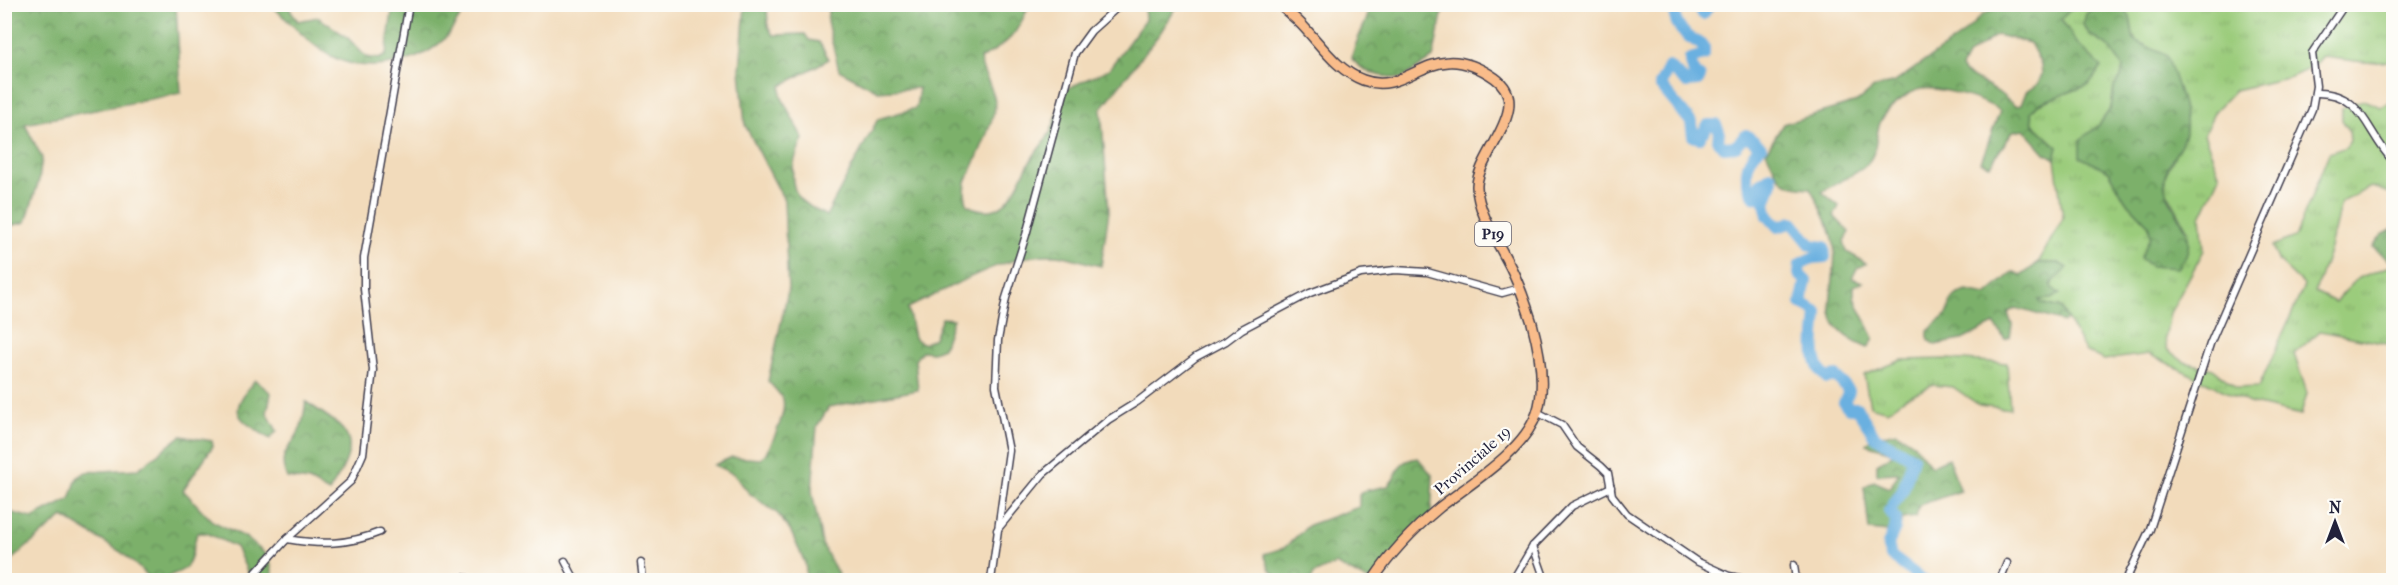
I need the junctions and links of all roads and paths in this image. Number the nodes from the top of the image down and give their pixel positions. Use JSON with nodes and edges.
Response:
{"nodes":[{"id":1,"x":409,"y":4,"type":"edge"},
{"id":2,"x":1121,"y":4,"type":"edge"},
{"id":3,"x":1279,"y":4,"type":"edge"},
{"id":4,"x":2345,"y":4,"type":"edge"},
{"id":5,"x":2316,"y":93,"type":"junction"},
{"id":6,"x":2394,"y":162,"type":"edge"},
{"id":7,"x":1520,"y":288,"type":"junction"},
{"id":8,"x":1537,"y":412,"type":"junction"},
{"id":9,"x":1611,"y":487,"type":"junction"},
{"id":10,"x":997,"y":530,"type":"junction"},
{"id":11,"x":381,"y":532,"type":"dead end"},
{"id":12,"x":287,"y":538,"type":"junction"},
{"id":13,"x":1533,"y":546,"type":"junction"},
{"id":14,"x":565,"y":561,"type":"dead end"},
{"id":15,"x":641,"y":562,"type":"dead end"},
{"id":16,"x":2007,"y":563,"type":"dead end"},
{"id":17,"x":1794,"y":565,"type":"dead end"},
{"id":18,"x":249,"y":580,"type":"edge"},
{"id":19,"x":443,"y":580,"type":"edge"},
{"id":20,"x":489,"y":580,"type":"edge"},
{"id":21,"x":575,"y":580,"type":"edge"},
{"id":22,"x":643,"y":580,"type":"edge"},
{"id":23,"x":990,"y":580,"type":"edge"},
{"id":24,"x":1373,"y":580,"type":"edge"},
{"id":25,"x":1513,"y":580,"type":"edge"},
{"id":26,"x":1545,"y":580,"type":"edge"},
{"id":27,"x":1749,"y":580,"type":"edge"},
{"id":28,"x":1796,"y":580,"type":"edge"},
{"id":29,"x":2000,"y":580,"type":"edge"},
{"id":30,"x":2126,"y":580,"type":"edge"}],
"edges":[{"from":1,"to":12,"type":"street"},
{"from":2,"to":10,"type":"street"},
{"from":3,"to":7,"type":"main road","name":"Provinciale 19","number":"P19"},
{"from":4,"to":5,"type":"street"},
{"from":5,"to":6,"type":"street"},
{"from":5,"to":30,"type":"street"},
{"from":7,"to":8,"type":"main road","name":"Provinciale 19","number":"P19"},
{"from":7,"to":10,"type":"street"},
{"from":8,"to":9,"type":"street"},
{"from":8,"to":24,"type":"main road","name":"Provinciale 19","number":"P19"},
{"from":9,"to":13,"type":"street"},
{"from":9,"to":27,"type":"street"},
{"from":10,"to":23,"type":"street"},
{"from":11,"to":12,"type":"street"},
{"from":12,"to":18,"type":"street"},
{"from":13,"to":25,"type":"street"},
{"from":13,"to":26,"type":"street"},
{"from":14,"to":21,"type":"street"},
{"from":15,"to":22,"type":"street"},
{"from":16,"to":29,"type":"street"},
{"from":17,"to":28,"type":"street"},
{"from":19,"to":20,"type":"street"}]}
